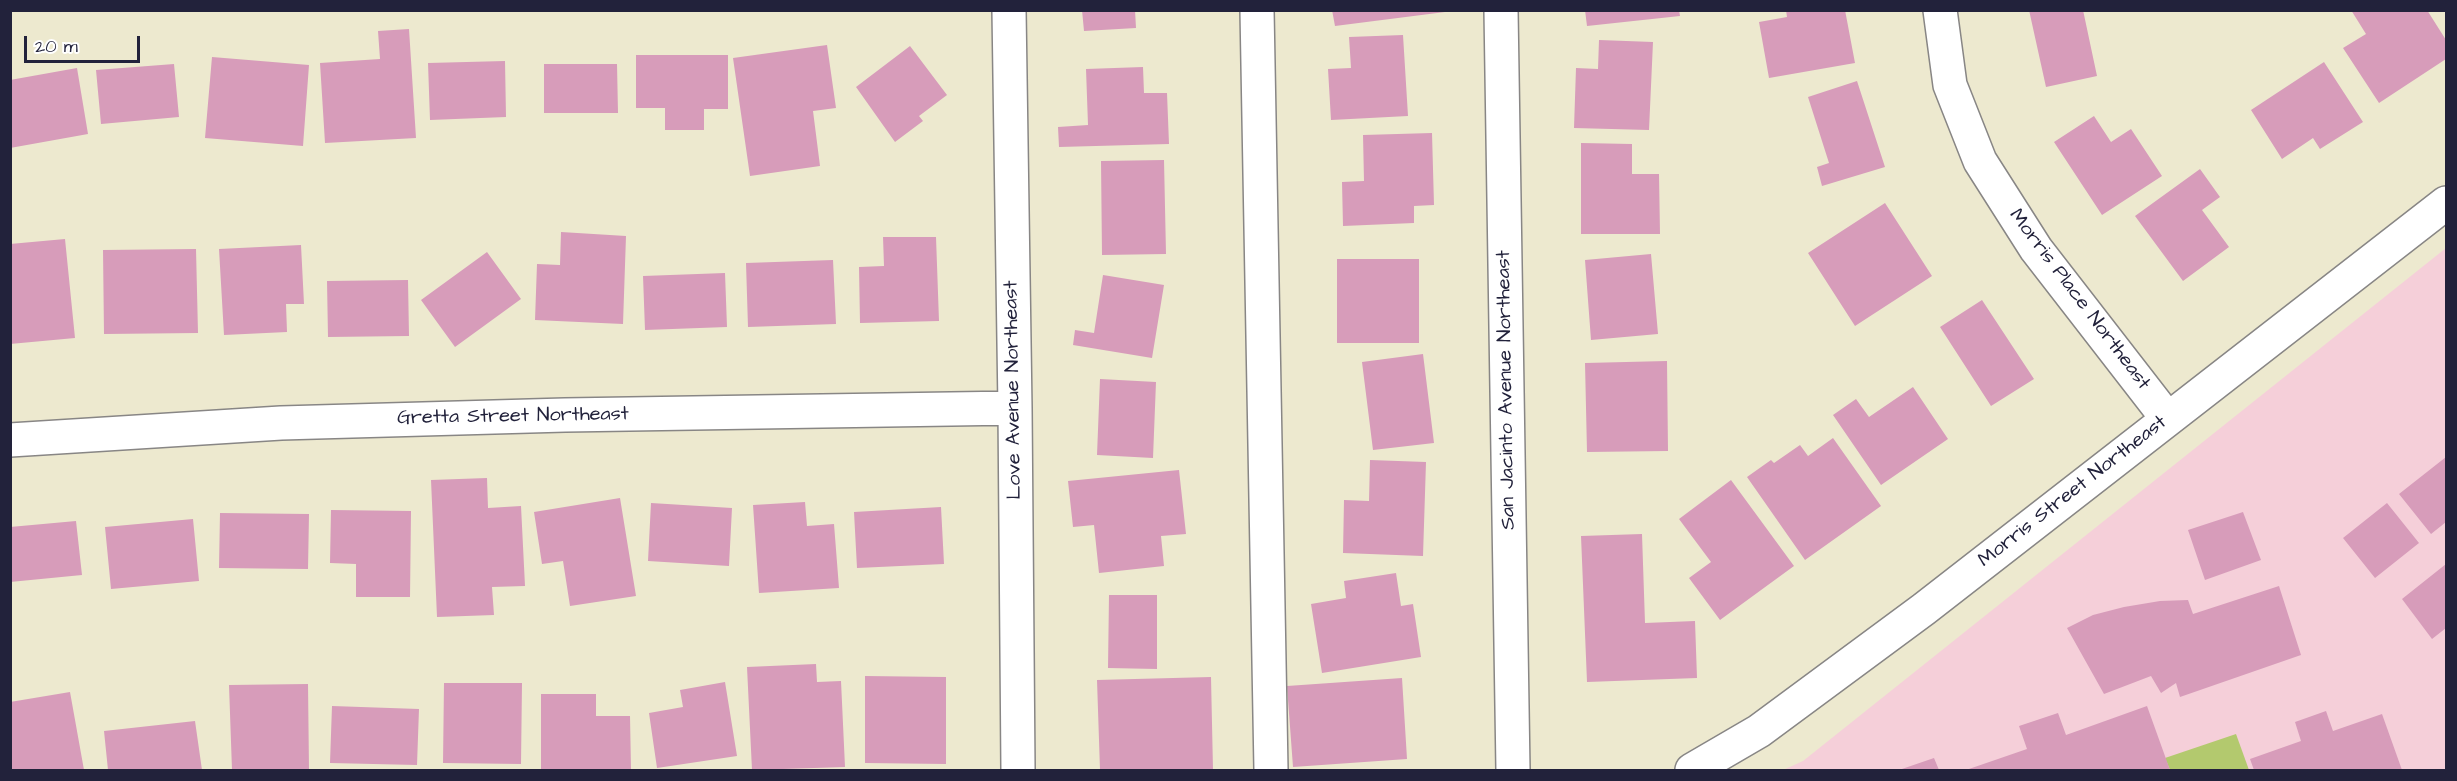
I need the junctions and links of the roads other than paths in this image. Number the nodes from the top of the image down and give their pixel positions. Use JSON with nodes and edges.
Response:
{"nodes":[{"id":1,"x":1009,"y":10,"type":"edge"},
{"id":2,"x":1257,"y":10,"type":"edge"},
{"id":3,"x":1501,"y":10,"type":"edge"},
{"id":4,"x":1940,"y":10,"type":"edge"},
{"id":5,"x":2446,"y":203,"type":"edge"},
{"id":6,"x":1015,"y":408,"type":"junction"},
{"id":7,"x":2168,"y":418,"type":"junction"},
{"id":8,"x":10,"y":440,"type":"edge"},
{"id":9,"x":1018,"y":771,"type":"edge"},
{"id":10,"x":1271,"y":771,"type":"edge"},
{"id":11,"x":1513,"y":771,"type":"edge"},
{"id":12,"x":1692,"y":771,"type":"edge"}],
"edges":[{"from":1,"to":6,"type":"street","name":"Love Avenue Northeast"},
{"from":2,"to":10,"type":"street"},
{"from":3,"to":11,"type":"street","name":"San Jacinto Avenue Northeast"},
{"from":4,"to":7,"type":"street","name":"Morris Place Northeast"},
{"from":5,"to":7,"type":"street","name":"Morris Street Northeast"},
{"from":6,"to":8,"type":"street","name":"Gretta Street Northeast"},
{"from":6,"to":9,"type":"street","name":"Love Avenue Northeast"},
{"from":7,"to":12,"type":"street","name":"Morris Street Northeast"}]}
